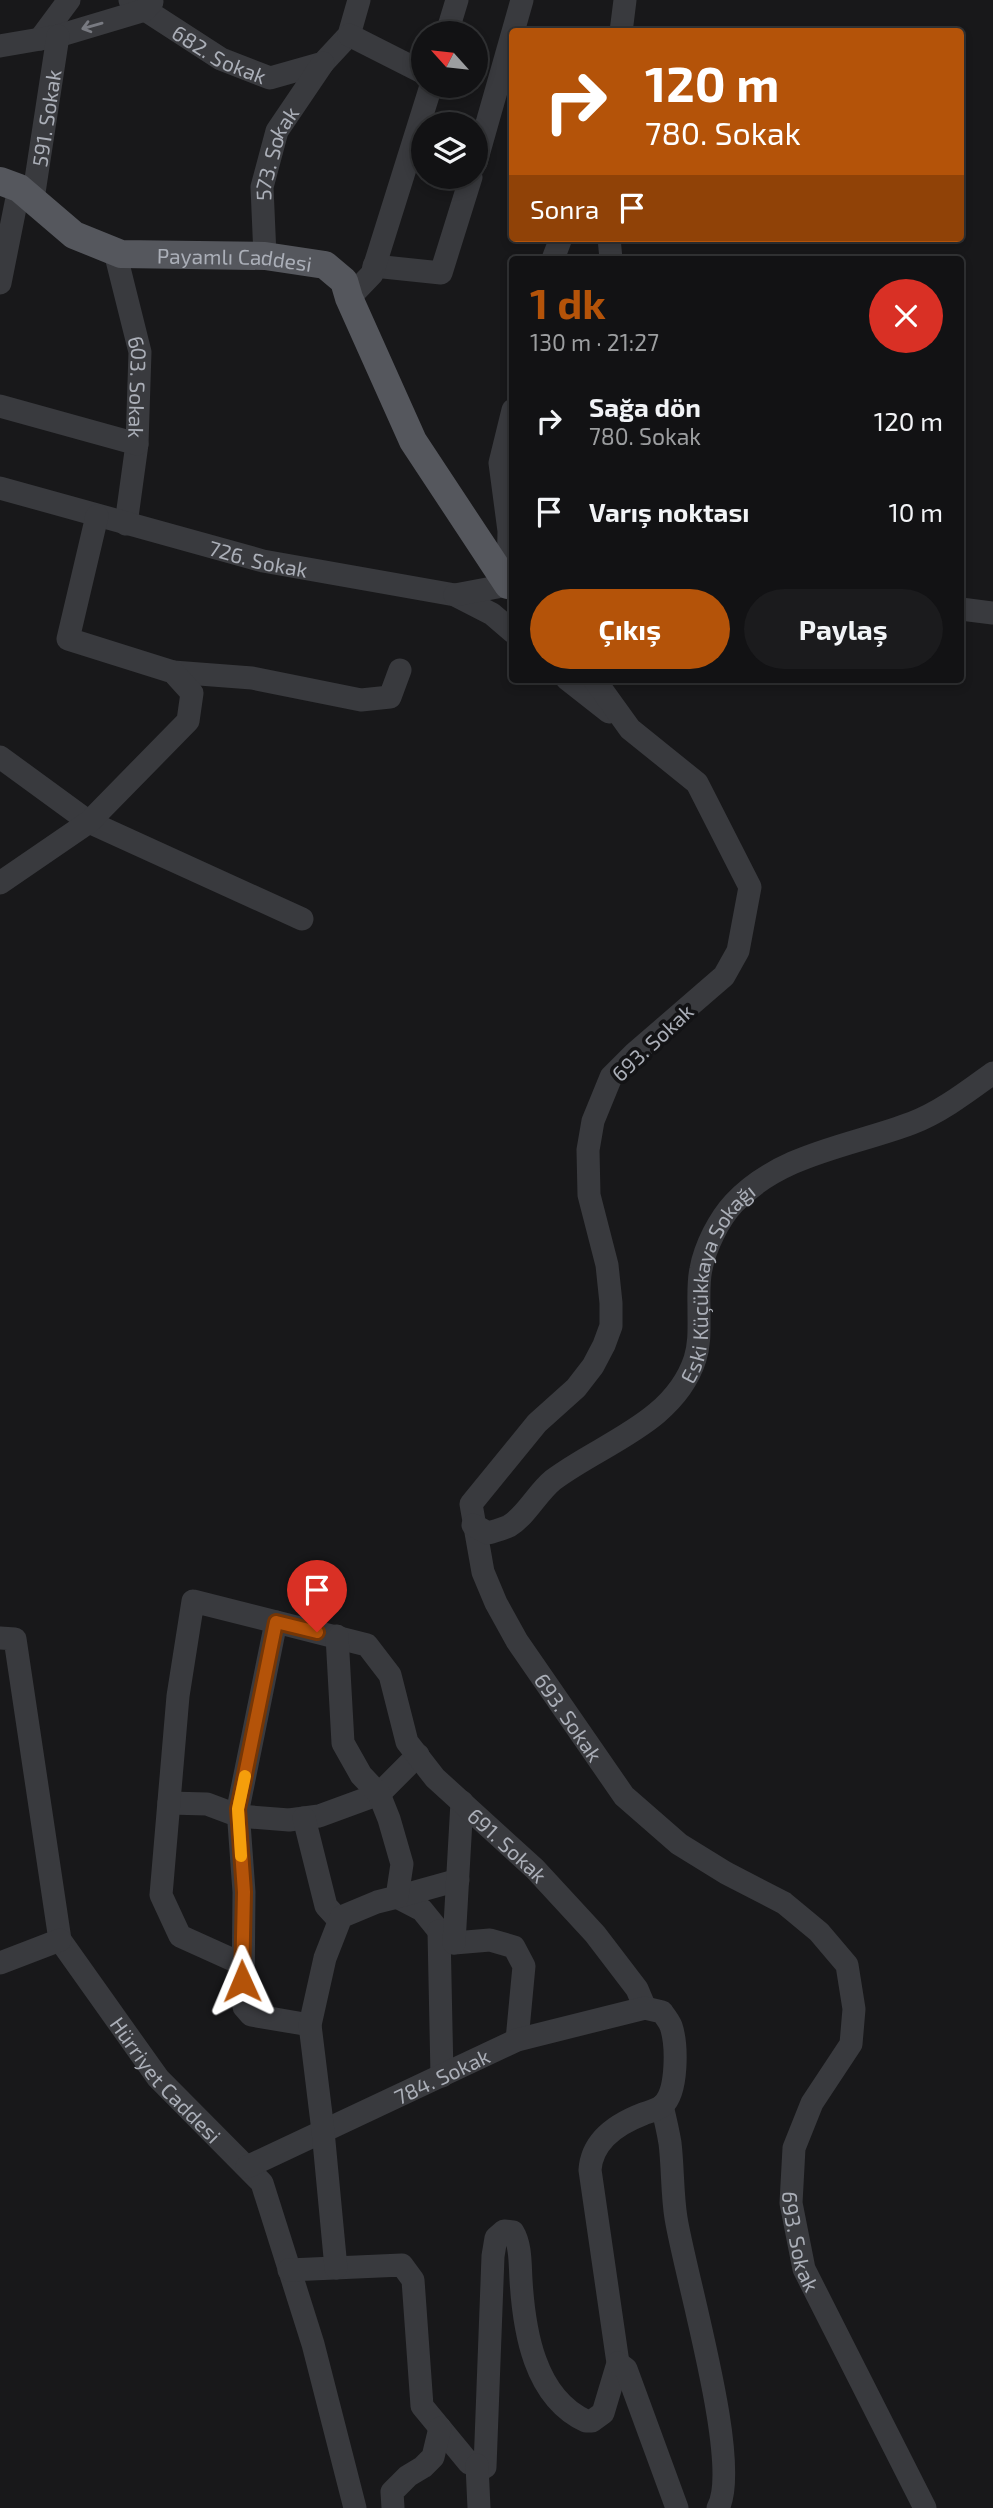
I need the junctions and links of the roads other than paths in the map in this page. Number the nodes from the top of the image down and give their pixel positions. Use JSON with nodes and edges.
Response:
{"nodes":[{"id":1,"x":69,"y":0,"type":"edge"},
{"id":2,"x":359,"y":0,"type":"edge"},
{"id":3,"x":457,"y":0,"type":"edge"},
{"id":4,"x":522,"y":0,"type":"edge"},
{"id":5,"x":625,"y":0,"type":"edge"},
{"id":6,"x":143,"y":3,"type":"edge"},
{"id":7,"x":451,"y":21,"type":"edge"},
{"id":8,"x":514,"y":28,"type":"edge"},
{"id":9,"x":622,"y":28,"type":"edge"},
{"id":10,"x":349,"y":36,"type":"junction"},
{"id":11,"x":49,"y":37,"type":"junction"},
{"id":12,"x":0,"y":46,"type":"edge"},
{"id":13,"x":509,"y":46,"type":"edge"},
{"id":14,"x":323,"y":63,"type":"junction"},
{"id":15,"x":411,"y":67,"type":"edge"},
{"id":16,"x":427,"y":98,"type":"edge"},
{"id":17,"x":488,"y":120,"type":"edge"},
{"id":18,"x":17,"y":189,"type":"edge"},
{"id":19,"x":467,"y":189,"type":"edge"},
{"id":20,"x":115,"y":252,"type":"junction"},
{"id":21,"x":265,"y":256,"type":"junction"},
{"id":22,"x":374,"y":267,"type":"junction"},
{"id":23,"x":0,"y":284,"type":"edge"},
{"id":24,"x":348,"y":298,"type":"junction"},
{"id":25,"x":0,"y":406,"type":"edge"},
{"id":26,"x":509,"y":426,"type":"edge"},
{"id":27,"x":137,"y":444,"type":"junction"},
{"id":28,"x":0,"y":488,"type":"edge"},
{"id":29,"x":97,"y":516,"type":"junction"},
{"id":30,"x":126,"y":524,"type":"junction"},
{"id":31,"x":509,"y":531,"type":"edge"},
{"id":32,"x":509,"y":585,"type":"edge"},
{"id":33,"x":509,"y":586,"type":"edge"},
{"id":34,"x":455,"y":595,"type":"junction"},
{"id":35,"x":964,"y":609,"type":"edge"},
{"id":36,"x":993,"y":613,"type":"edge"},
{"id":37,"x":509,"y":629,"type":"edge"},
{"id":38,"x":400,"y":670,"type":"dead end"},
{"id":39,"x":173,"y":672,"type":"junction"},
{"id":40,"x":572,"y":683,"type":"edge"},
{"id":41,"x":597,"y":683,"type":"edge"},
{"id":42,"x":631,"y":729,"type":"junction"},
{"id":43,"x":0,"y":757,"type":"edge"},
{"id":44,"x":89,"y":822,"type":"junction"},
{"id":45,"x":0,"y":883,"type":"edge"},
{"id":46,"x":302,"y":919,"type":"dead end"},
{"id":47,"x":993,"y":1073,"type":"edge"},
{"id":48,"x":473,"y":1525,"type":"junction"},
{"id":49,"x":276,"y":1622,"type":"junction"},
{"id":50,"x":337,"y":1636,"type":"junction"},
{"id":51,"x":8,"y":1638,"type":"edge"},
{"id":52,"x":418,"y":1755,"type":"junction"},
{"id":53,"x":379,"y":1794,"type":"junction"},
{"id":54,"x":463,"y":1802,"type":"junction"},
{"id":55,"x":169,"y":1803,"type":"junction"},
{"id":56,"x":239,"y":1816,"type":"junction"},
{"id":57,"x":304,"y":1818,"type":"junction"},
{"id":58,"x":458,"y":1880,"type":"junction"},
{"id":59,"x":397,"y":1897,"type":"junction"},
{"id":60,"x":341,"y":1917,"type":"junction"},
{"id":61,"x":447,"y":1937,"type":"junction"},
{"id":62,"x":60,"y":1940,"type":"junction"},
{"id":63,"x":0,"y":1963,"type":"edge"},
{"id":64,"x":242,"y":1964,"type":"junction"},
{"id":65,"x":645,"y":2008,"type":"junction"},
{"id":66,"x":310,"y":2025,"type":"junction"},
{"id":67,"x":517,"y":2040,"type":"junction"},
{"id":68,"x":442,"y":2076,"type":"junction"},
{"id":69,"x":662,"y":2106,"type":"junction"},
{"id":70,"x":323,"y":2132,"type":"junction"},
{"id":71,"x":247,"y":2167,"type":"junction"},
{"id":72,"x":336,"y":2268,"type":"junction"},
{"id":73,"x":289,"y":2270,"type":"junction"},
{"id":74,"x":618,"y":2363,"type":"junction"},
{"id":75,"x":440,"y":2428,"type":"junction"},
{"id":76,"x":477,"y":2465,"type":"junction"},
{"id":77,"x":355,"y":2508,"type":"edge"},
{"id":78,"x":393,"y":2508,"type":"edge"},
{"id":79,"x":479,"y":2508,"type":"edge"},
{"id":80,"x":677,"y":2508,"type":"edge"},
{"id":81,"x":718,"y":2508,"type":"edge"},
{"id":82,"x":925,"y":2508,"type":"edge"}],
"edges":[{"from":1,"to":11,"type":"street"},
{"from":2,"to":10,"type":"street"},
{"from":3,"to":7,"type":"street"},
{"from":4,"to":8,"type":"street"},
{"from":5,"to":9,"type":"street"},
{"from":6,"to":11,"type":"street","one_way":true},
{"from":6,"to":14,"type":"street","name":"682. Sokak"},
{"from":10,"to":14,"type":"street"},
{"from":10,"to":15,"type":"street"},
{"from":11,"to":12,"type":"street"},
{"from":11,"to":18,"type":"street","name":"591. Sokak"},
{"from":13,"to":17,"type":"street"},
{"from":14,"to":21,"type":"street","name":"573. Sokak"},
{"from":16,"to":22,"type":"street"},
{"from":18,"to":20,"type":"main road","name":"Payamlı Caddesi"},
{"from":18,"to":23,"type":"street","name":"591. Sokak"},
{"from":19,"to":22,"type":"street"},
{"from":20,"to":21,"type":"main road","name":"Payamlı Caddesi"},
{"from":20,"to":27,"type":"street","name":"603. Sokak"},
{"from":21,"to":24,"type":"main road","name":"Payamlı Caddesi"},
{"from":22,"to":24,"type":"street"},
{"from":24,"to":32,"type":"main road","name":"Payamlı Caddesi"},
{"from":25,"to":27,"type":"street"},
{"from":26,"to":31,"type":"street"},
{"from":27,"to":30,"type":"street","name":"603. Sokak"},
{"from":28,"to":29,"type":"street","name":"726. Sokak"},
{"from":29,"to":30,"type":"street","name":"726. Sokak"},
{"from":29,"to":39,"type":"street"},
{"from":30,"to":34,"type":"street","name":"726. Sokak"},
{"from":33,"to":34,"type":"street"},
{"from":34,"to":37,"type":"street","name":"726. Sokak"},
{"from":35,"to":36,"type":"street"},
{"from":38,"to":39,"type":"street"},
{"from":39,"to":44,"type":"street"},
{"from":40,"to":42,"type":"street"},
{"from":41,"to":42,"type":"street"},
{"from":42,"to":48,"type":"street","name":"693. Sokak"},
{"from":43,"to":44,"type":"street"},
{"from":44,"to":45,"type":"street"},
{"from":44,"to":46,"type":"street"},
{"from":47,"to":48,"type":"street","name":"Eski Küçükkaya Sokağı"},
{"from":48,"to":82,"type":"street","name":"693. Sokak"},
{"from":49,"to":50,"type":"street"},
{"from":49,"to":55,"type":"street"},
{"from":49,"to":56,"type":"street"},
{"from":50,"to":52,"type":"street","name":"691. Sokak"},
{"from":50,"to":53,"type":"street"},
{"from":51,"to":62,"type":"street","name":"Hürriyet Caddesi"},
{"from":52,"to":53,"type":"street"},
{"from":52,"to":54,"type":"street","name":"691. Sokak"},
{"from":53,"to":57,"type":"street"},
{"from":53,"to":59,"type":"street"},
{"from":54,"to":58,"type":"street"},
{"from":54,"to":65,"type":"street","name":"691. Sokak"},
{"from":55,"to":56,"type":"street"},
{"from":55,"to":64,"type":"street"},
{"from":56,"to":57,"type":"street"},
{"from":56,"to":64,"type":"street"},
{"from":57,"to":60,"type":"street"},
{"from":58,"to":59,"type":"street"},
{"from":58,"to":61,"type":"street"},
{"from":59,"to":60,"type":"street"},
{"from":59,"to":61,"type":"street"},
{"from":60,"to":66,"type":"street"},
{"from":61,"to":67,"type":"street"},
{"from":61,"to":68,"type":"street"},
{"from":62,"to":63,"type":"street"},
{"from":62,"to":71,"type":"street","name":"Hürriyet Caddesi"},
{"from":64,"to":66,"type":"street"},
{"from":65,"to":67,"type":"street","name":"784. Sokak"},
{"from":65,"to":69,"type":"street"},
{"from":66,"to":70,"type":"street"},
{"from":67,"to":68,"type":"street","name":"784. Sokak"},
{"from":68,"to":70,"type":"street","name":"784. Sokak"},
{"from":69,"to":74,"type":"street"},
{"from":69,"to":81,"type":"street"},
{"from":70,"to":71,"type":"street","name":"784. Sokak"},
{"from":70,"to":72,"type":"street"},
{"from":71,"to":73,"type":"street","name":"Hürriyet Caddesi"},
{"from":72,"to":73,"type":"street"},
{"from":72,"to":75,"type":"street"},
{"from":73,"to":77,"type":"street","name":"Hürriyet Caddesi"},
{"from":74,"to":76,"type":"street"},
{"from":74,"to":80,"type":"street"},
{"from":75,"to":76,"type":"street"},
{"from":75,"to":78,"type":"street"},
{"from":76,"to":79,"type":"street"}]}
